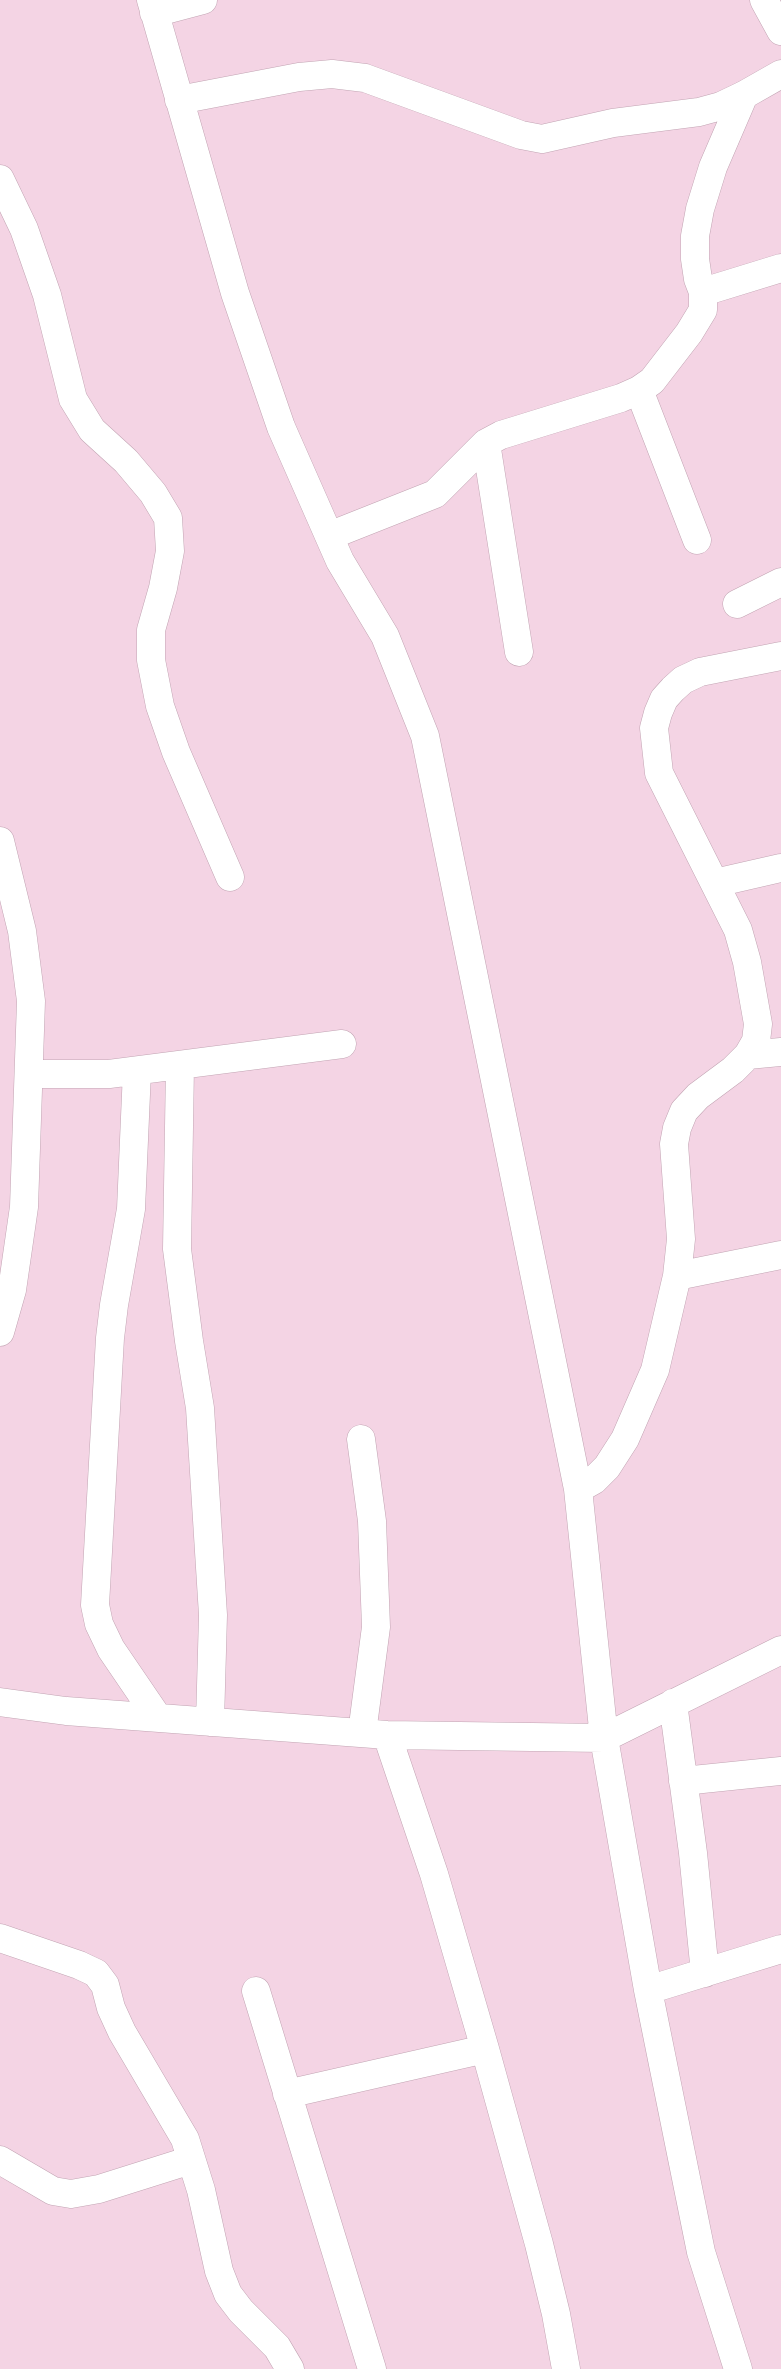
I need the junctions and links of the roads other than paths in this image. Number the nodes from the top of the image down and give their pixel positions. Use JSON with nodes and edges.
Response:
{"nodes":[{"id":1,"x":203,"y":0,"type":"edge"},
{"id":2,"x":764,"y":0,"type":"edge"},
{"id":3,"x":152,"y":6,"type":"edge"},
{"id":4,"x":781,"y":31,"type":"edge"},
{"id":5,"x":781,"y":74,"type":"edge"},
{"id":6,"x":744,"y":95,"type":"junction"},
{"id":7,"x":179,"y":100,"type":"junction"},
{"id":8,"x":0,"y":179,"type":"edge"},
{"id":9,"x":781,"y":268,"type":"edge"},
{"id":10,"x":703,"y":292,"type":"junction"},
{"id":11,"x":639,"y":390,"type":"junction"},
{"id":12,"x":486,"y":443,"type":"junction"},
{"id":13,"x":329,"y":536,"type":"junction"},
{"id":14,"x":698,"y":540,"type":"dead end"},
{"id":15,"x":781,"y":582,"type":"edge"},
{"id":16,"x":737,"y":604,"type":"dead end"},
{"id":17,"x":519,"y":652,"type":"dead end"},
{"id":18,"x":781,"y":656,"type":"edge"},
{"id":19,"x":0,"y":841,"type":"edge"},
{"id":20,"x":781,"y":868,"type":"edge"},
{"id":21,"x":230,"y":877,"type":"dead end"},
{"id":22,"x":715,"y":883,"type":"junction"},
{"id":23,"x":342,"y":1044,"type":"dead end"},
{"id":24,"x":781,"y":1052,"type":"edge"},
{"id":25,"x":748,"y":1055,"type":"junction"},
{"id":26,"x":180,"y":1066,"type":"junction"},
{"id":27,"x":137,"y":1072,"type":"junction"},
{"id":28,"x":30,"y":1074,"type":"junction"},
{"id":29,"x":781,"y":1255,"type":"edge"},
{"id":30,"x":677,"y":1276,"type":"junction"},
{"id":31,"x":0,"y":1332,"type":"edge"},
{"id":32,"x":362,"y":1439,"type":"dead end"},
{"id":33,"x":578,"y":1489,"type":"junction"},
{"id":34,"x":781,"y":1650,"type":"edge"},
{"id":35,"x":1,"y":1699,"type":"edge"},
{"id":36,"x":673,"y":1703,"type":"junction"},
{"id":37,"x":158,"y":1718,"type":"junction"},
{"id":38,"x":210,"y":1722,"type":"junction"},
{"id":39,"x":375,"y":1734,"type":"junction"},
{"id":40,"x":604,"y":1738,"type":"junction"},
{"id":41,"x":781,"y":1771,"type":"edge"},
{"id":42,"x":683,"y":1781,"type":"junction"},
{"id":43,"x":0,"y":1938,"type":"edge"},
{"id":44,"x":781,"y":1949,"type":"edge"},
{"id":45,"x":705,"y":1973,"type":"junction"},
{"id":46,"x":648,"y":1990,"type":"junction"},
{"id":47,"x":256,"y":1991,"type":"dead end"},
{"id":48,"x":484,"y":2049,"type":"junction"},
{"id":49,"x":287,"y":2094,"type":"junction"},
{"id":50,"x":0,"y":2160,"type":"edge"},
{"id":51,"x":192,"y":2160,"type":"junction"},
{"id":52,"x":290,"y":2369,"type":"edge"},
{"id":53,"x":372,"y":2369,"type":"edge"},
{"id":54,"x":566,"y":2369,"type":"edge"},
{"id":55,"x":738,"y":2369,"type":"edge"}],
"edges":[{"from":1,"to":3,"type":"street"},
{"from":2,"to":4,"type":"street"},
{"from":3,"to":7,"type":"street"},
{"from":5,"to":6,"type":"street"},
{"from":6,"to":7,"type":"street"},
{"from":6,"to":10,"type":"street"},
{"from":7,"to":13,"type":"street"},
{"from":8,"to":21,"type":"street"},
{"from":9,"to":10,"type":"street"},
{"from":10,"to":11,"type":"street"},
{"from":11,"to":12,"type":"street"},
{"from":11,"to":14,"type":"street"},
{"from":12,"to":13,"type":"street"},
{"from":12,"to":17,"type":"street"},
{"from":13,"to":33,"type":"street"},
{"from":15,"to":16,"type":"street"},
{"from":18,"to":22,"type":"street"},
{"from":19,"to":28,"type":"street"},
{"from":20,"to":22,"type":"street"},
{"from":22,"to":25,"type":"street"},
{"from":23,"to":26,"type":"street"},
{"from":24,"to":25,"type":"street"},
{"from":25,"to":30,"type":"street"},
{"from":26,"to":27,"type":"street"},
{"from":26,"to":38,"type":"street"},
{"from":27,"to":28,"type":"street"},
{"from":27,"to":37,"type":"street"},
{"from":28,"to":31,"type":"street"},
{"from":29,"to":30,"type":"street"},
{"from":30,"to":33,"type":"street"},
{"from":32,"to":39,"type":"street"},
{"from":33,"to":40,"type":"street"},
{"from":34,"to":36,"type":"street"},
{"from":35,"to":37,"type":"street"},
{"from":36,"to":40,"type":"street"},
{"from":36,"to":42,"type":"street"},
{"from":37,"to":38,"type":"street"},
{"from":38,"to":39,"type":"street"},
{"from":39,"to":40,"type":"street"},
{"from":39,"to":48,"type":"street"},
{"from":40,"to":46,"type":"street"},
{"from":41,"to":42,"type":"street"},
{"from":42,"to":45,"type":"street"},
{"from":43,"to":51,"type":"street"},
{"from":44,"to":45,"type":"street"},
{"from":45,"to":46,"type":"street"},
{"from":46,"to":55,"type":"street"},
{"from":47,"to":49,"type":"street"},
{"from":48,"to":49,"type":"street"},
{"from":48,"to":54,"type":"street"},
{"from":49,"to":53,"type":"street"},
{"from":50,"to":51,"type":"street"},
{"from":51,"to":52,"type":"street"}]}
